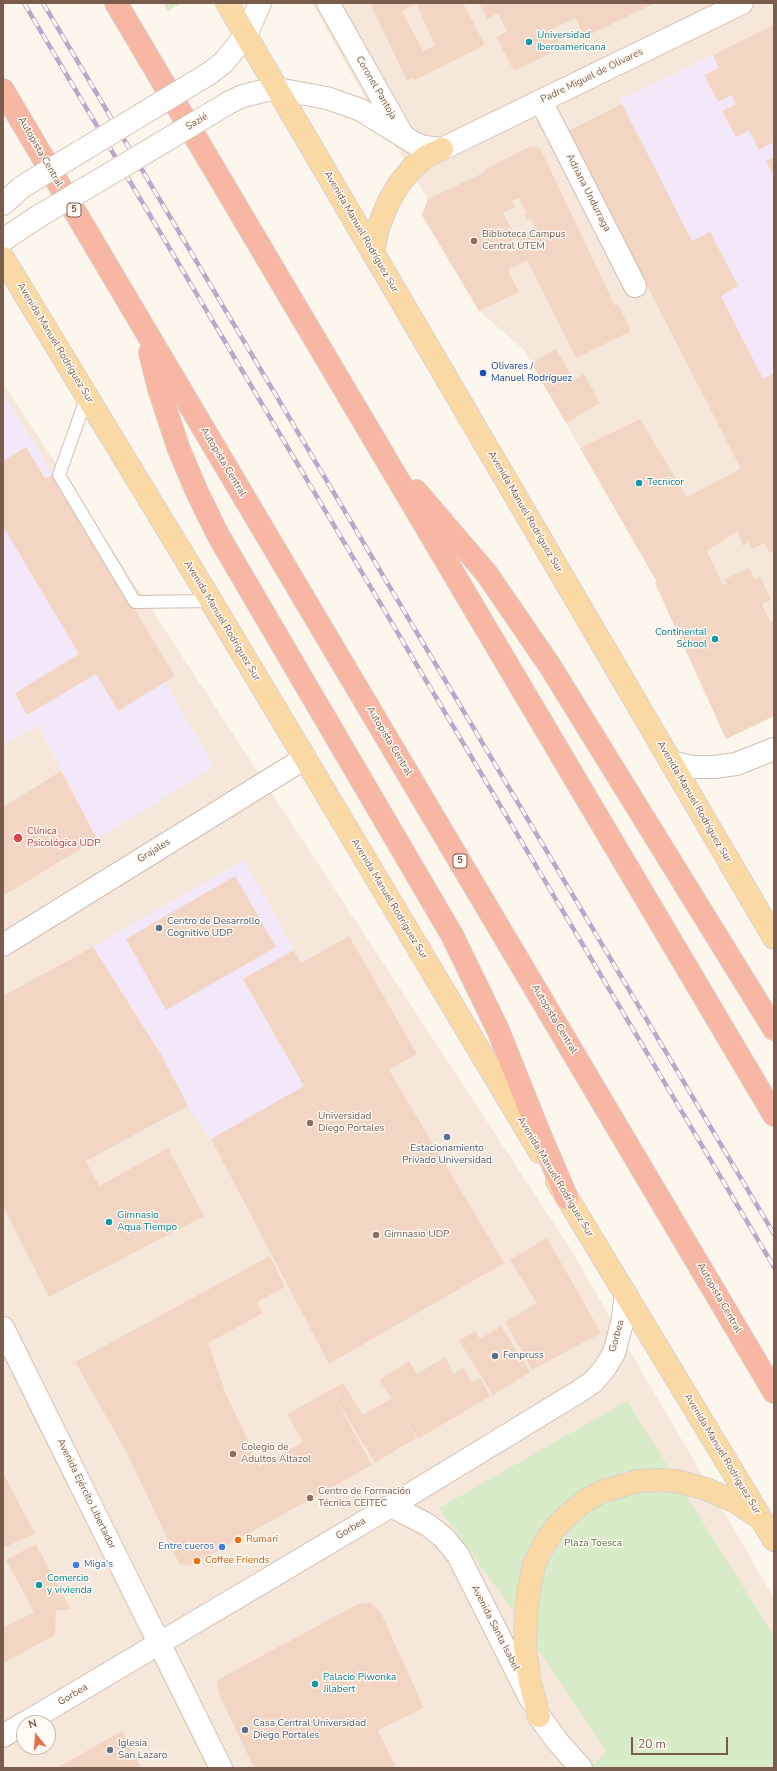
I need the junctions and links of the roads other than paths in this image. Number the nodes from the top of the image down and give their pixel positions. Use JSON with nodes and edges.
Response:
{"nodes":[{"id":1,"x":116,"y":3,"type":"edge"},
{"id":2,"x":227,"y":3,"type":"edge"},
{"id":3,"x":260,"y":3,"type":"edge"},
{"id":4,"x":328,"y":3,"type":"edge"},
{"id":5,"x":742,"y":3,"type":"edge"},
{"id":6,"x":246,"y":35,"type":"junction"},
{"id":7,"x":3,"y":90,"type":"edge"},
{"id":8,"x":277,"y":90,"type":"junction"},
{"id":9,"x":541,"y":101,"type":"junction"},
{"id":10,"x":405,"y":138,"type":"junction"},
{"id":11,"x":442,"y":148,"type":"junction"},
{"id":12,"x":3,"y":204,"type":"edge"},
{"id":13,"x":3,"y":240,"type":"edge"},
{"id":14,"x":373,"y":253,"type":"junction"},
{"id":15,"x":3,"y":258,"type":"edge"},
{"id":16,"x":635,"y":286,"type":"dead end"},
{"id":17,"x":144,"y":330,"type":"junction"},
{"id":18,"x":87,"y":396,"type":"junction"},
{"id":19,"x":387,"y":459,"type":"junction"},
{"id":20,"x":211,"y":601,"type":"junction"},
{"id":21,"x":774,"y":749,"type":"edge"},
{"id":22,"x":304,"y":758,"type":"junction"},
{"id":23,"x":671,"y":762,"type":"junction"},
{"id":24,"x":774,"y":938,"type":"edge"},
{"id":25,"x":3,"y":945,"type":"edge"},
{"id":26,"x":774,"y":1029,"type":"edge"},
{"id":27,"x":774,"y":1115,"type":"edge"},
{"id":28,"x":568,"y":1198,"type":"junction"},
{"id":29,"x":626,"y":1294,"type":"junction"},
{"id":30,"x":3,"y":1328,"type":"edge"},
{"id":31,"x":774,"y":1392,"type":"edge"},
{"id":32,"x":391,"y":1506,"type":"junction"},
{"id":33,"x":762,"y":1519,"type":"junction"},
{"id":34,"x":774,"y":1540,"type":"edge"},
{"id":35,"x":160,"y":1643,"type":"junction"},
{"id":36,"x":38,"y":1715,"type":"edge"},
{"id":37,"x":539,"y":1716,"type":"junction"},
{"id":38,"x":16,"y":1728,"type":"edge"},
{"id":39,"x":3,"y":1736,"type":"edge"},
{"id":40,"x":221,"y":1768,"type":"edge"},
{"id":41,"x":581,"y":1768,"type":"edge"}],
"edges":[{"from":1,"to":19,"type":"highway"},
{"from":2,"to":6,"type":"main road","name":"Avenida Manuel Rodríguez Sur"},
{"from":3,"to":6,"type":"street"},
{"from":4,"to":10,"type":"street","name":"Coronel Pantoja"},
{"from":5,"to":9,"type":"street","name":"Padre Miguel de Olivares"},
{"from":6,"to":8,"type":"main road","name":"Avenida Manuel Rodríguez Sur"},
{"from":6,"to":12,"type":"street","bridge":true},
{"from":7,"to":17,"type":"highway","name":"Autopista Central","number":"5"},
{"from":8,"to":10,"type":"street","name":"Sazié"},
{"from":8,"to":13,"type":"street","name":"Sazié","bridge":true},
{"from":8,"to":14,"type":"main road","name":"Avenida Manuel Rodríguez Sur"},
{"from":9,"to":11,"type":"street","name":"Padre Miguel de Olivares"},
{"from":9,"to":16,"type":"street","name":"Adriana Undurraga"},
{"from":10,"to":11,"type":"street"},
{"from":11,"to":14,"type":"main road"},
{"from":14,"to":23,"type":"main road","name":"Avenida Manuel Rodríguez Sur"},
{"from":15,"to":18,"type":"main road","name":"Avenida Manuel Rodríguez Sur"},
{"from":17,"to":28,"type":"highway"},
{"from":17,"to":31,"type":"highway","name":"Autopista Central","number":"5"},
{"from":18,"to":20,"type":"main road","name":"Avenida Manuel Rodríguez Sur"},
{"from":18,"to":20,"type":"lane"},
{"from":19,"to":26,"type":"highway"},
{"from":19,"to":27,"type":"highway"},
{"from":20,"to":22,"type":"main road","name":"Avenida Manuel Rodríguez Sur"},
{"from":21,"to":23,"type":"street"},
{"from":22,"to":25,"type":"street","name":"Grajales"},
{"from":22,"to":28,"type":"main road","name":"Avenida Manuel Rodríguez Sur"},
{"from":23,"to":24,"type":"main road","name":"Avenida Manuel Rodríguez Sur"},
{"from":28,"to":29,"type":"main road","name":"Avenida Manuel Rodríguez Sur"},
{"from":29,"to":32,"type":"street","name":"Gorbea"},
{"from":29,"to":33,"type":"main road","name":"Avenida Manuel Rodríguez Sur"},
{"from":30,"to":35,"type":"street","name":"Avenida Ejército Libertador"},
{"from":32,"to":35,"type":"street","name":"Gorbea"},
{"from":32,"to":37,"type":"street","name":"Avenida Santa Isabel"},
{"from":33,"to":34,"type":"main road","name":"Avenida Manuel Rodríguez Sur"},
{"from":33,"to":37,"type":"main road"},
{"from":35,"to":36,"type":"street","name":"Gorbea"},
{"from":35,"to":40,"type":"street","name":"Avenida Ejército Libertador"},
{"from":37,"to":41,"type":"street","name":"Avenida Santa Isabel"},
{"from":38,"to":39,"type":"street","name":"Gorbea"}]}
